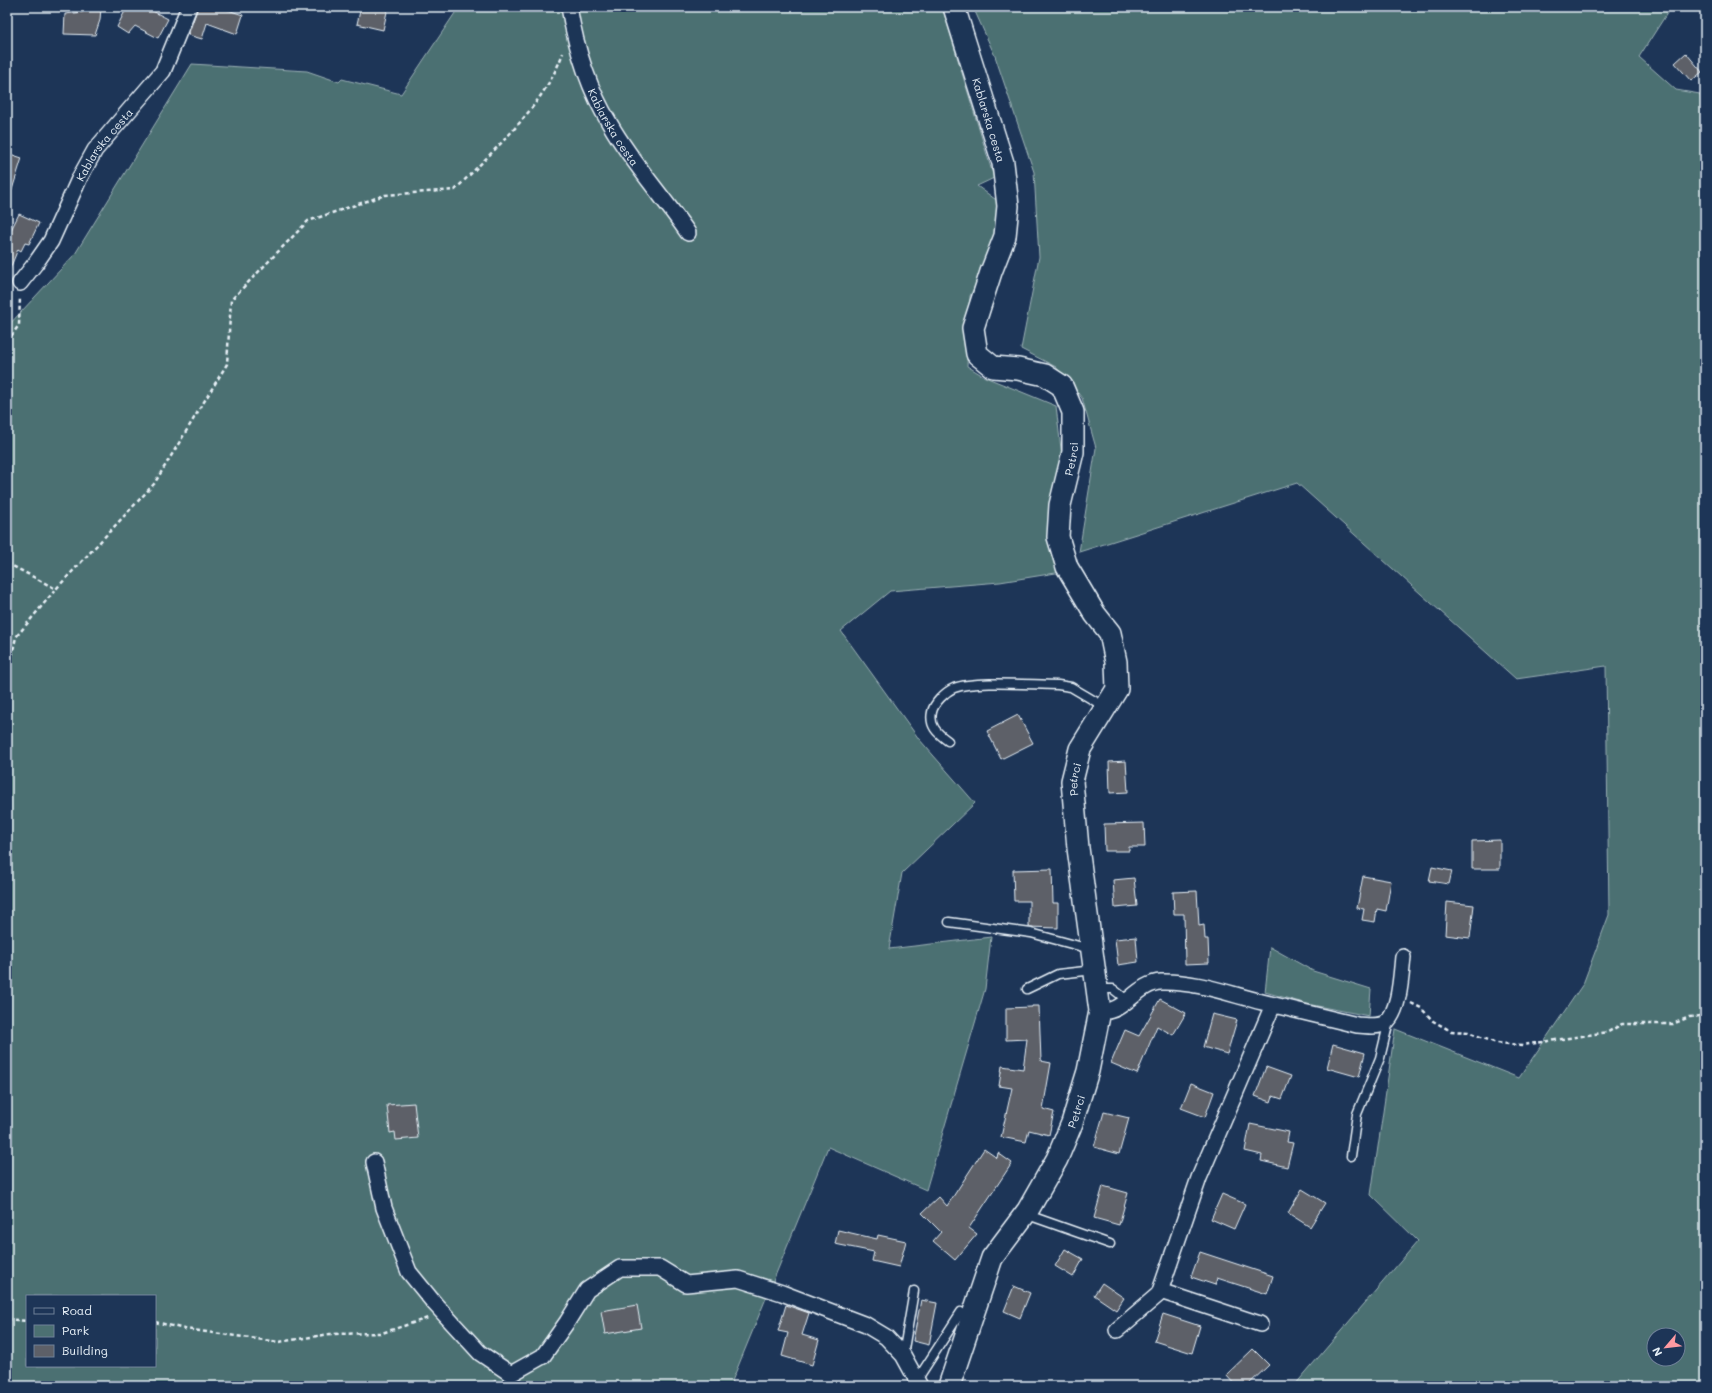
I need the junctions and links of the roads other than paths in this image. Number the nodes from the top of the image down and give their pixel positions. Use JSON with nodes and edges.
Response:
{"nodes":[{"id":1,"x":189,"y":7,"type":"edge"},
{"id":2,"x":569,"y":7,"type":"edge"},
{"id":3,"x":954,"y":7,"type":"edge"},
{"id":4,"x":688,"y":233,"type":"dead end"},
{"id":5,"x":1005,"y":236,"type":"joint"},
{"id":6,"x":20,"y":283,"type":"road end"},
{"id":7,"x":1106,"y":708,"type":"junction"},
{"id":8,"x":948,"y":741,"type":"dead end"},
{"id":9,"x":949,"y":922,"type":"dead end"},
{"id":10,"x":1091,"y":949,"type":"junction"},
{"id":11,"x":1403,"y":957,"type":"dead end"},
{"id":12,"x":1095,"y":980,"type":"junction"},
{"id":13,"x":1027,"y":989,"type":"dead end"},
{"id":14,"x":1127,"y":1000,"type":"junction"},
{"id":15,"x":1274,"y":1005,"type":"junction"},
{"id":16,"x":1100,"y":1011,"type":"junction"},
{"id":17,"x":1390,"y":1015,"type":"junction"},
{"id":18,"x":1351,"y":1156,"type":"dead end"},
{"id":19,"x":374,"y":1162,"type":"dead end"},
{"id":20,"x":1025,"y":1214,"type":"junction"},
{"id":21,"x":1110,"y":1244,"type":"dead end"},
{"id":22,"x":914,"y":1291,"type":"dead end"},
{"id":23,"x":1160,"y":1292,"type":"junction"},
{"id":24,"x":961,"y":1312,"type":"dead end"},
{"id":25,"x":1260,"y":1324,"type":"dead end"},
{"id":26,"x":1117,"y":1330,"type":"dead end"},
{"id":27,"x":903,"y":1355,"type":"junction"},
{"id":28,"x":918,"y":1383,"type":"edge"},
{"id":29,"x":948,"y":1386,"type":"edge"}],
"edges":[{"from":1,"to":6,"type":"street","name":"Kablarska cesta"},
{"from":2,"to":4,"type":"street","name":"Kablarska cesta"},
{"from":3,"to":5,"type":"street","name":"Kablarska cesta"},
{"from":5,"to":7,"type":"street","name":"Petrci"},
{"from":7,"to":8,"type":"lane"},
{"from":7,"to":10,"type":"street","name":"Petrci"},
{"from":9,"to":10,"type":"lane"},
{"from":10,"to":12,"type":"street","name":"Petrci"},
{"from":11,"to":17,"type":"street"},
{"from":12,"to":13,"type":"lane"},
{"from":12,"to":14,"type":"lane"},
{"from":12,"to":16,"type":"street","name":"Petrci"},
{"from":14,"to":15,"type":"street"},
{"from":14,"to":16,"type":"street"},
{"from":15,"to":17,"type":"street"},
{"from":15,"to":23,"type":"street"},
{"from":16,"to":20,"type":"street","name":"Petrci"},
{"from":17,"to":18,"type":"lane"},
{"from":19,"to":27,"type":"street"},
{"from":20,"to":21,"type":"lane"},
{"from":20,"to":29,"type":"street","name":"Petrci"},
{"from":22,"to":27,"type":"lane"},
{"from":23,"to":25,"type":"street"},
{"from":23,"to":26,"type":"street"},
{"from":24,"to":28,"type":"lane"},
{"from":27,"to":28,"type":"street"}]}
